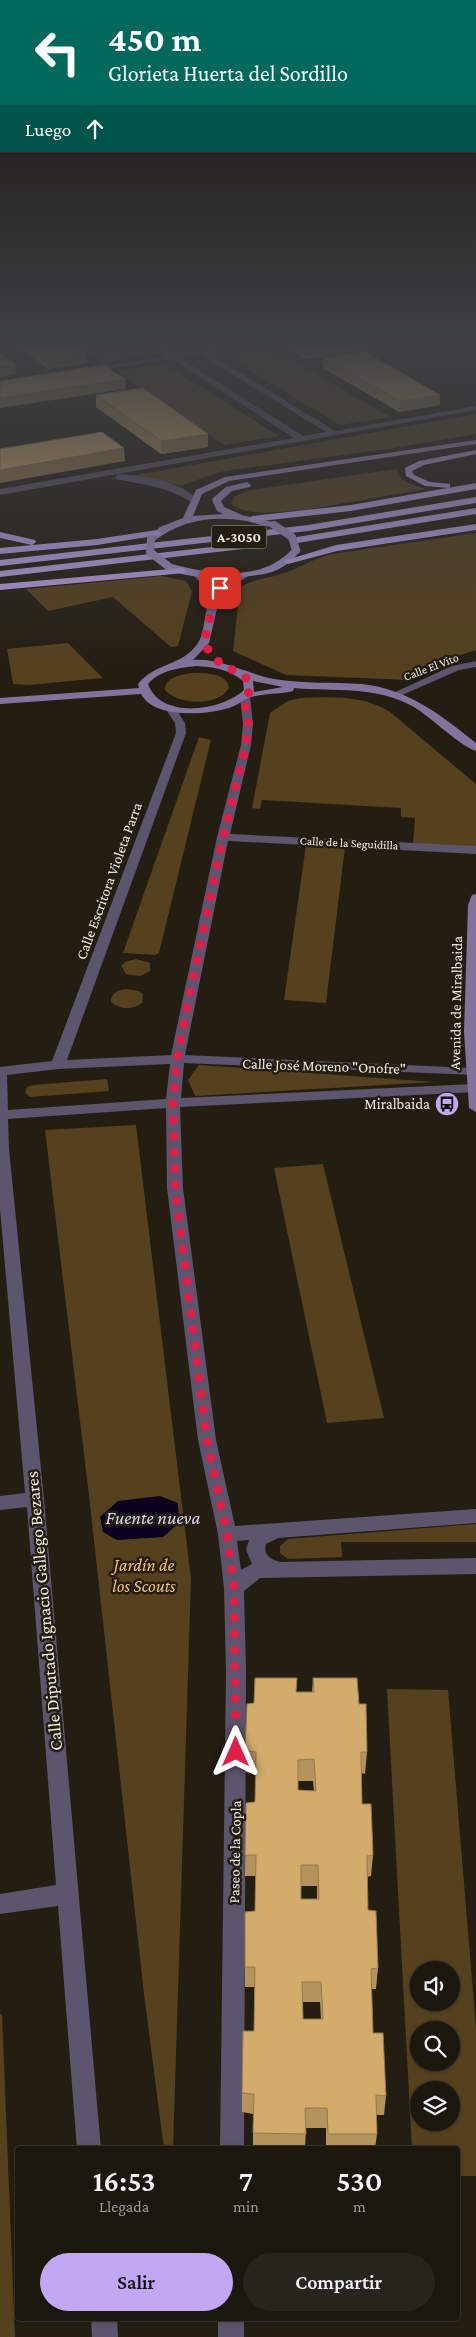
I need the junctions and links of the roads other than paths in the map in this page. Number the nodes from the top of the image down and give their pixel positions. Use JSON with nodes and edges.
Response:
{"nodes":[{"id":1,"x":209,"y":455,"type":"edge"},
{"id":2,"x":388,"y":455,"type":"edge"},
{"id":3,"x":448,"y":455,"type":"edge"},
{"id":4,"x":458,"y":455,"type":"edge"},
{"id":5,"x":111,"y":473,"type":"junction"},
{"id":6,"x":476,"y":485,"type":"edge"},
{"id":7,"x":0,"y":492,"type":"edge"},
{"id":8,"x":194,"y":500,"type":"junction"},
{"id":9,"x":476,"y":500,"type":"edge"},
{"id":10,"x":476,"y":511,"type":"edge"},
{"id":11,"x":241,"y":518,"type":"junction"},
{"id":12,"x":252,"y":519,"type":"junction"},
{"id":13,"x":184,"y":522,"type":"junction"},
{"id":14,"x":476,"y":525,"type":"edge"},
{"id":15,"x":0,"y":535,"type":"edge"},
{"id":16,"x":154,"y":536,"type":"junction"},
{"id":17,"x":66,"y":544,"type":"junction"},
{"id":18,"x":0,"y":551,"type":"edge"},
{"id":19,"x":288,"y":561,"type":"junction"},
{"id":20,"x":0,"y":563,"type":"edge"},
{"id":21,"x":182,"y":571,"type":"junction"},
{"id":22,"x":0,"y":574,"type":"edge"},
{"id":23,"x":197,"y":574,"type":"junction"},
{"id":24,"x":248,"y":574,"type":"junction"},
{"id":25,"x":0,"y":587,"type":"edge"},
{"id":26,"x":214,"y":600,"type":"junction"},
{"id":27,"x":204,"y":643,"type":"junction"},
{"id":28,"x":180,"y":664,"type":"junction"},
{"id":29,"x":476,"y":664,"type":"edge"},
{"id":30,"x":225,"y":667,"type":"junction"},
{"id":31,"x":243,"y":675,"type":"junction"},
{"id":32,"x":306,"y":686,"type":"junction"},
{"id":33,"x":143,"y":691,"type":"junction"},
{"id":34,"x":396,"y":694,"type":"junction"},
{"id":35,"x":245,"y":697,"type":"junction"},
{"id":36,"x":0,"y":701,"type":"edge"},
{"id":37,"x":170,"y":708,"type":"junction"},
{"id":38,"x":476,"y":748,"type":"edge"},
{"id":39,"x":223,"y":837,"type":"junction"},
{"id":40,"x":476,"y":850,"type":"edge"},
{"id":41,"x":476,"y":898,"type":"edge"},
{"id":42,"x":177,"y":1059,"type":"junction"},
{"id":43,"x":58,"y":1065,"type":"junction"},
{"id":44,"x":471,"y":1072,"type":"junction"},
{"id":45,"x":0,"y":1076,"type":"edge"},
{"id":46,"x":473,"y":1088,"type":"junction"},
{"id":47,"x":173,"y":1103,"type":"junction"},
{"id":48,"x":476,"y":1108,"type":"edge"},
{"id":49,"x":2,"y":1115,"type":"junction"},
{"id":50,"x":34,"y":1499,"type":"junction"},
{"id":51,"x":0,"y":1503,"type":"edge"},
{"id":52,"x":476,"y":1516,"type":"edge"},
{"id":53,"x":276,"y":1530,"type":"junction"},
{"id":54,"x":227,"y":1534,"type":"junction"},
{"id":55,"x":476,"y":1566,"type":"edge"},
{"id":56,"x":279,"y":1569,"type":"junction"},
{"id":57,"x":234,"y":1588,"type":"junction"},
{"id":58,"x":68,"y":1894,"type":"junction"},
{"id":59,"x":0,"y":1904,"type":"edge"},
{"id":60,"x":90,"y":2146,"type":"edge"},
{"id":61,"x":232,"y":2146,"type":"edge"},
{"id":62,"x":104,"y":2321,"type":"edge"},
{"id":63,"x":231,"y":2321,"type":"edge"},
{"id":64,"x":105,"y":2337,"type":"edge"},
{"id":65,"x":231,"y":2337,"type":"edge"}],
"edges":[{"from":1,"to":5,"type":"street"},
{"from":2,"to":8,"type":"main road"},
{"from":3,"to":11,"type":"main road"},
{"from":4,"to":6,"type":"highway"},
{"from":5,"to":7,"type":"street"},
{"from":5,"to":8,"type":"street"},
{"from":6,"to":12,"type":"highway"},
{"from":8,"to":13,"type":"main road"},
{"from":9,"to":20,"type":"highway","number":"A-3050"},
{"from":10,"to":22,"type":"highway","number":"A-3050"},
{"from":11,"to":12,"type":"main road"},
{"from":11,"to":13,"type":"main road"},
{"from":12,"to":19,"type":"main road","bridge":true},
{"from":13,"to":16,"type":"main road"},
{"from":14,"to":19,"type":"highway"},
{"from":15,"to":17,"type":"highway"},
{"from":16,"to":17,"type":"highway"},
{"from":16,"to":21,"type":"main road","bridge":true},
{"from":17,"to":18,"type":"highway"},
{"from":19,"to":24,"type":"main road"},
{"from":21,"to":23,"type":"main road"},
{"from":21,"to":25,"type":"highway"},
{"from":23,"to":24,"type":"main road"},
{"from":23,"to":26,"type":"street"},
{"from":24,"to":26,"type":"street"},
{"from":26,"to":27,"type":"street"},
{"from":27,"to":28,"type":"street"},
{"from":27,"to":30,"type":"street"},
{"from":28,"to":30,"type":"street"},
{"from":28,"to":33,"type":"street"},
{"from":29,"to":34,"type":"street","name":"Calle El Vito"},
{"from":30,"to":31,"type":"street"},
{"from":31,"to":32,"type":"street"},
{"from":31,"to":35,"type":"street"},
{"from":32,"to":34,"type":"street"},
{"from":32,"to":35,"type":"street"},
{"from":33,"to":36,"type":"street"},
{"from":33,"to":37,"type":"street"},
{"from":34,"to":38,"type":"street"},
{"from":35,"to":37,"type":"street"},
{"from":35,"to":39,"type":"street","name":"Paseo de la Copla"},
{"from":37,"to":43,"type":"street","name":"Calle Escritora Violeta Parra"},
{"from":39,"to":40,"type":"street","name":"Calle de la Seguidilla"},
{"from":39,"to":42,"type":"street","name":"Paseo de la Copla"},
{"from":41,"to":44,"type":"street","name":"Avenida de Miralbaida"},
{"from":42,"to":43,"type":"street","name":"Calle José Moreno \"Onofre\""},
{"from":42,"to":44,"type":"street","name":"Calle José Moreno \"Onofre\""},
{"from":42,"to":47,"type":"street","name":"Paseo de la Copla"},
{"from":43,"to":45,"type":"street","name":"Calle José Moreno \"Onofre\""},
{"from":44,"to":46,"type":"street","name":"Avenida de Miralbaida"},
{"from":45,"to":49,"type":"street","name":"Calle Diputado Ignacio Gallego Bezares"},
{"from":46,"to":47,"type":"street","name":"Calle José Moreno \"Onofre\""},
{"from":46,"to":48,"type":"street","name":"Avenida de Miralbaida"},
{"from":47,"to":49,"type":"street","name":"Calle José Moreno \"Onofre\""},
{"from":47,"to":54,"type":"street","name":"Paseo de la Copla"},
{"from":49,"to":50,"type":"street","name":"Calle Diputado Ignacio Gallego Bezares"},
{"from":50,"to":51,"type":"street"},
{"from":50,"to":58,"type":"street","name":"Calle Diputado Ignacio Gallego Bezares"},
{"from":52,"to":53,"type":"street"},
{"from":53,"to":54,"type":"street"},
{"from":53,"to":56,"type":"street"},
{"from":54,"to":57,"type":"street","name":"Paseo de la Copla"},
{"from":55,"to":56,"type":"street"},
{"from":56,"to":57,"type":"street"},
{"from":57,"to":61,"type":"street","name":"Paseo de la Copla"},
{"from":58,"to":59,"type":"street"},
{"from":58,"to":60,"type":"street","name":"Calle Diputado Ignacio Gallego Bezares"},
{"from":62,"to":64,"type":"street"},
{"from":63,"to":65,"type":"street"}]}
